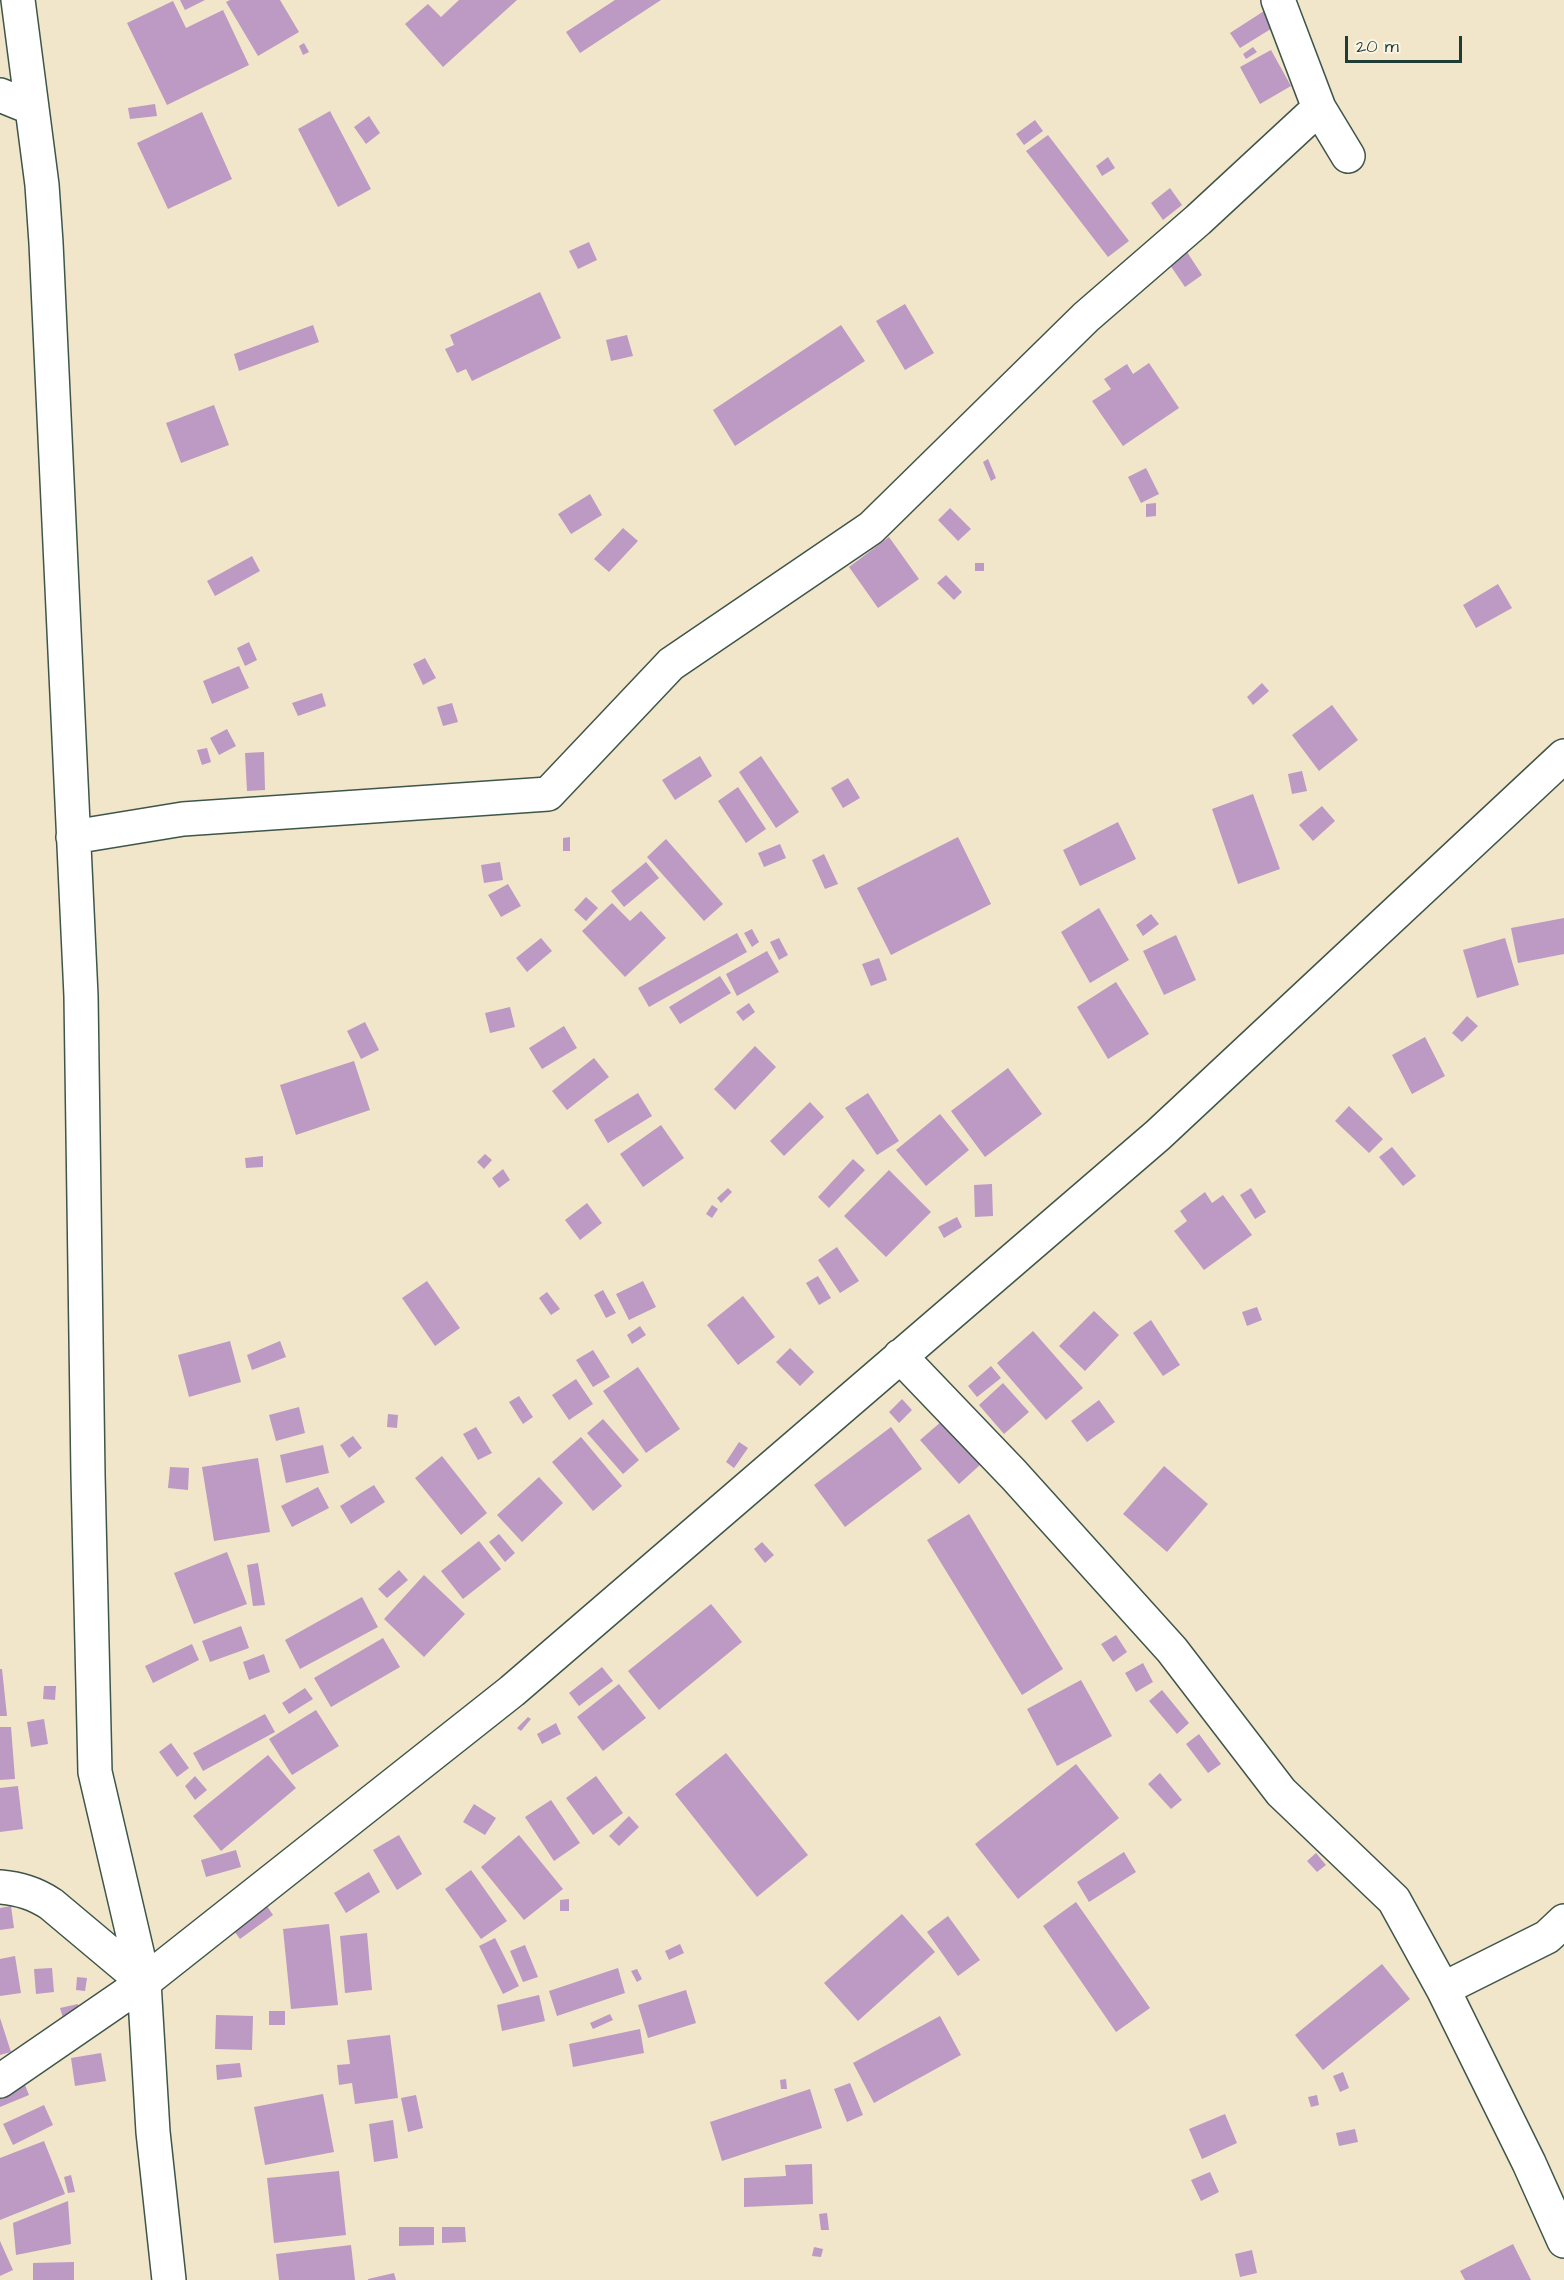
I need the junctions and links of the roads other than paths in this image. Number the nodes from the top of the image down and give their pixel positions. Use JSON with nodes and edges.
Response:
{"nodes":[{"id":1,"x":18,"y":0,"type":"edge"},
{"id":2,"x":1278,"y":0,"type":"edge"},
{"id":3,"x":0,"y":95,"type":"edge"},
{"id":4,"x":32,"y":108,"type":"junction"},
{"id":5,"x":1319,"y":108,"type":"junction"},
{"id":6,"x":1348,"y":156,"type":"dead end"},
{"id":7,"x":1564,"y":756,"type":"edge"},
{"id":8,"x":73,"y":837,"type":"junction"},
{"id":9,"x":900,"y":1356,"type":"junction"},
{"id":10,"x":0,"y":1887,"type":"edge"},
{"id":11,"x":1564,"y":1921,"type":"edge"},
{"id":12,"x":144,"y":1982,"type":"junction"},
{"id":13,"x":1443,"y":1989,"type":"junction"},
{"id":14,"x":0,"y":2081,"type":"edge"},
{"id":15,"x":1564,"y":2241,"type":"edge"},
{"id":16,"x":169,"y":2280,"type":"edge"}],
"edges":[{"from":1,"to":4,"type":"street"},
{"from":2,"to":5,"type":"street"},
{"from":3,"to":4,"type":"street"},
{"from":4,"to":8,"type":"street"},
{"from":5,"to":6,"type":"street"},
{"from":5,"to":8,"type":"street"},
{"from":7,"to":9,"type":"street"},
{"from":8,"to":12,"type":"street"},
{"from":9,"to":12,"type":"street"},
{"from":9,"to":13,"type":"street"},
{"from":10,"to":12,"type":"street"},
{"from":11,"to":13,"type":"street"},
{"from":12,"to":14,"type":"street"},
{"from":12,"to":16,"type":"street"},
{"from":13,"to":15,"type":"street"}]}
